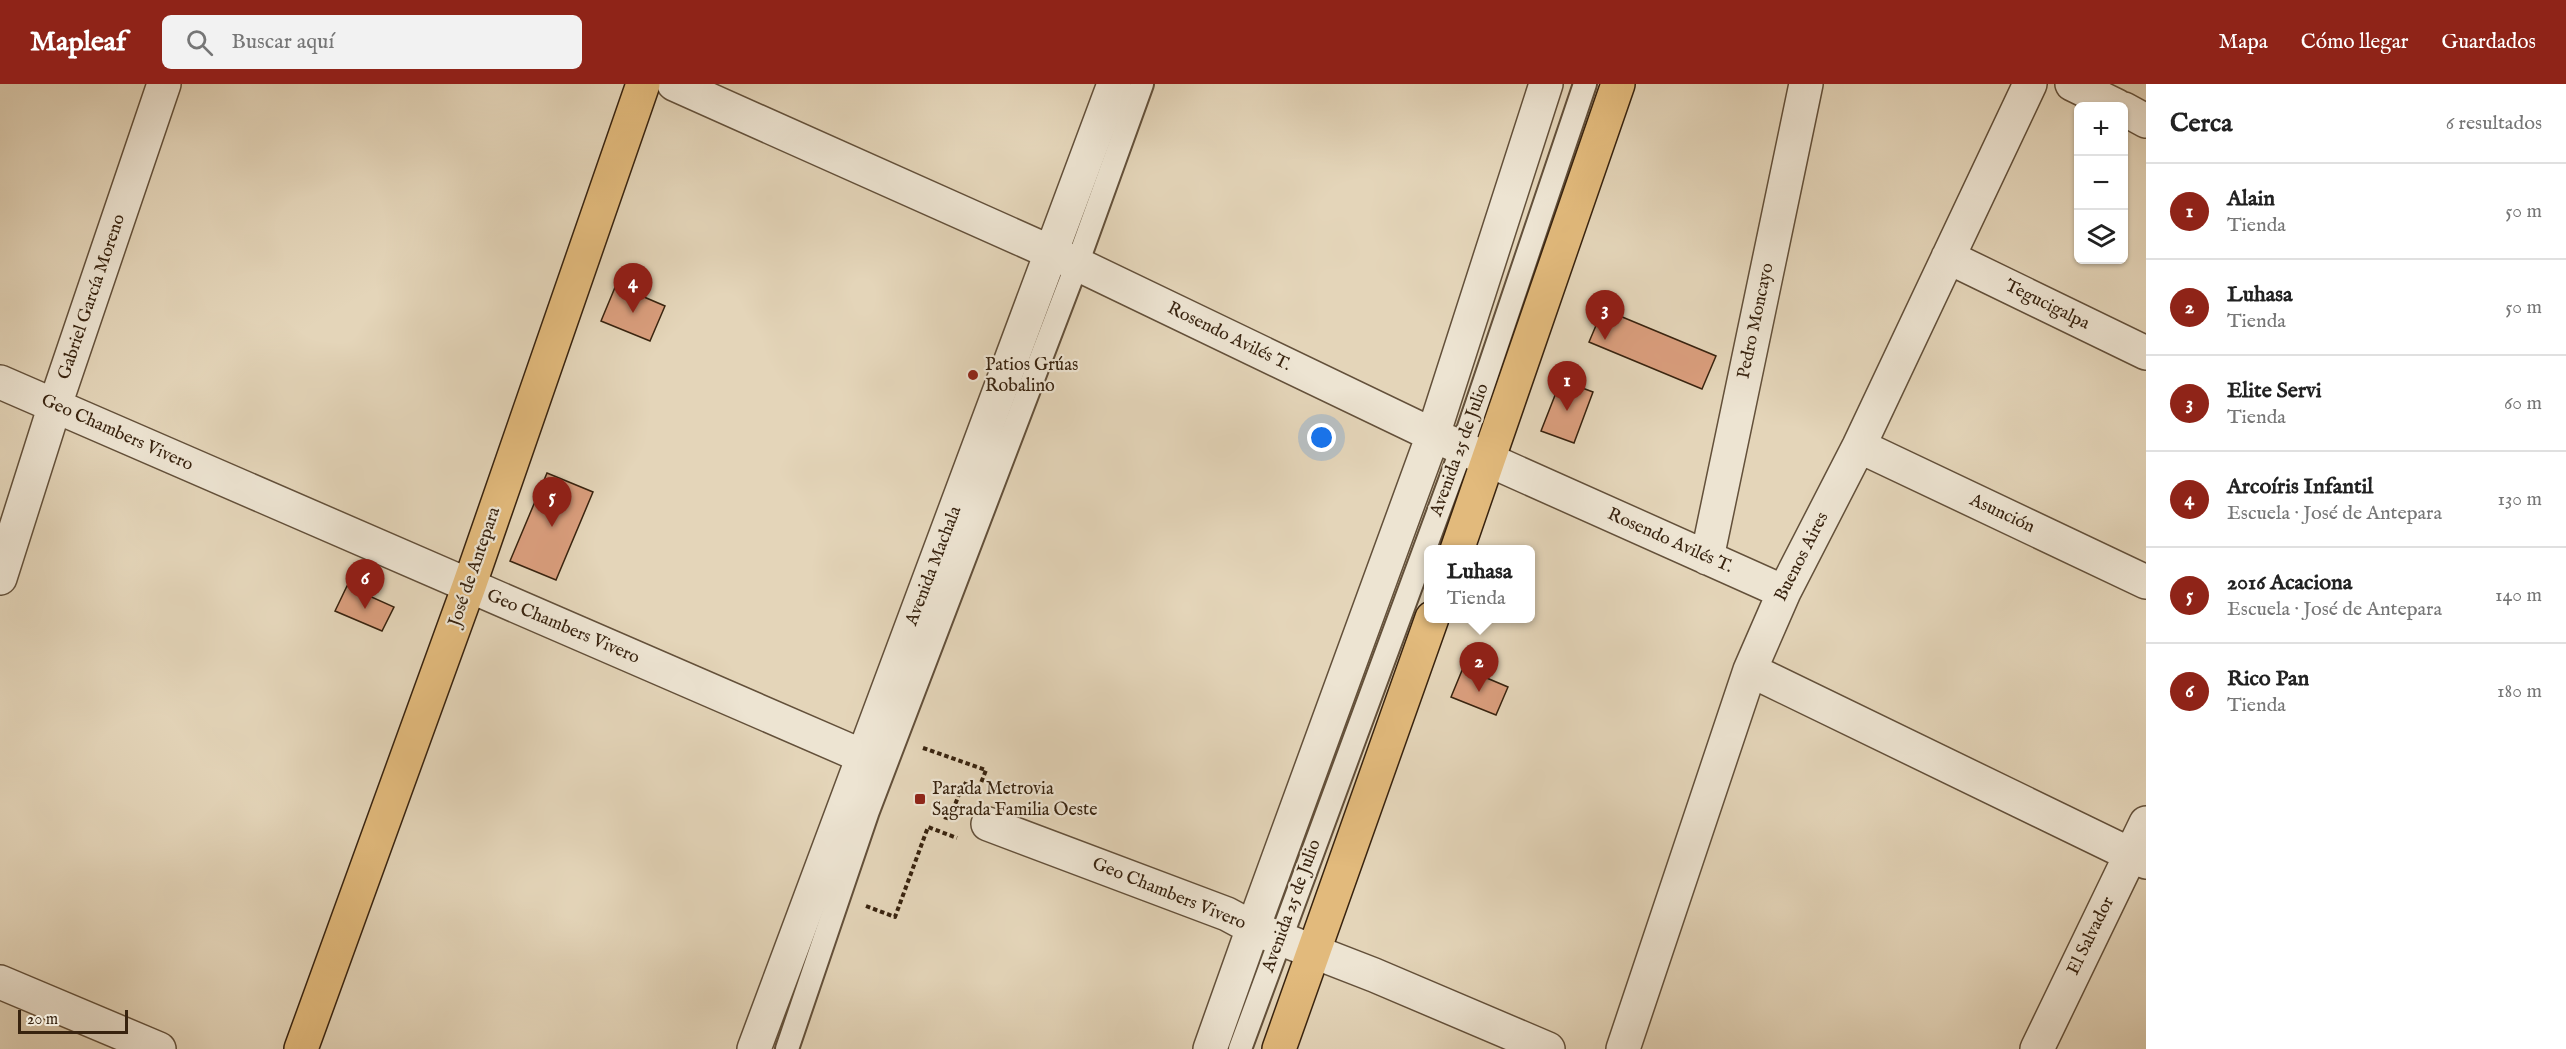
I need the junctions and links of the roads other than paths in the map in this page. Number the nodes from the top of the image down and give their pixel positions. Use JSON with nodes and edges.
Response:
{"nodes":[{"id":1,"x":164,"y":84,"type":"edge"},
{"id":2,"x":643,"y":84,"type":"edge"},
{"id":3,"x":674,"y":84,"type":"edge"},
{"id":4,"x":1114,"y":84,"type":"edge"},
{"id":5,"x":1142,"y":84,"type":"edge"},
{"id":6,"x":1546,"y":84,"type":"edge"},
{"id":7,"x":1585,"y":84,"type":"edge"},
{"id":8,"x":1618,"y":84,"type":"edge"},
{"id":9,"x":1806,"y":84,"type":"edge"},
{"id":10,"x":2030,"y":84,"type":"edge"},
{"id":11,"x":2072,"y":84,"type":"edge"},
{"id":12,"x":2109,"y":102,"type":"edge"},
{"id":13,"x":2128,"y":112,"type":"edge"},
{"id":14,"x":2146,"y":120,"type":"edge"},
{"id":15,"x":1948,"y":257,"type":"junction"},
{"id":16,"x":1064,"y":258,"type":"junction"},
{"id":17,"x":2146,"y":353,"type":"edge"},
{"id":18,"x":0,"y":382,"type":"edge"},
{"id":19,"x":55,"y":405,"type":"junction"},
{"id":20,"x":1859,"y":446,"type":"junction"},
{"id":21,"x":1462,"y":448,"type":"junction"},
{"id":22,"x":1457,"y":545,"type":"edge"},
{"id":23,"x":1707,"y":558,"type":"junction"},
{"id":24,"x":0,"y":578,"type":"edge"},
{"id":25,"x":2146,"y":582,"type":"edge"},
{"id":26,"x":469,"y":586,"type":"junction"},
{"id":27,"x":1784,"y":592,"type":"junction"},
{"id":28,"x":1430,"y":623,"type":"edge"},
{"id":29,"x":1750,"y":670,"type":"junction"},
{"id":30,"x":862,"y":756,"type":"junction"},
{"id":31,"x":2146,"y":824,"type":"edge"},
{"id":32,"x":976,"y":828,"type":"road end"},
{"id":33,"x":2138,"y":858,"type":"edge"},
{"id":34,"x":1267,"y":933,"type":"junction"},
{"id":35,"x":1313,"y":950,"type":"junction"},
{"id":36,"x":0,"y":982,"type":"edge"},
{"id":37,"x":159,"y":1049,"type":"edge"},
{"id":38,"x":302,"y":1049,"type":"edge"},
{"id":39,"x":754,"y":1049,"type":"edge"},
{"id":40,"x":787,"y":1049,"type":"edge"},
{"id":41,"x":1210,"y":1049,"type":"edge"},
{"id":42,"x":1240,"y":1049,"type":"edge"},
{"id":43,"x":1280,"y":1049,"type":"edge"},
{"id":44,"x":1548,"y":1049,"type":"edge"},
{"id":45,"x":1623,"y":1049,"type":"edge"},
{"id":46,"x":2037,"y":1049,"type":"edge"}],
"edges":[{"from":1,"to":19,"type":"street","name":"Gabriel García Moreno"},
{"from":2,"to":26,"type":"main road","name":"José de Antepara"},
{"from":3,"to":16,"type":"street","name":"Rosendo Avilés T."},
{"from":4,"to":16,"type":"street","name":"Avenida Machala"},
{"from":5,"to":16,"type":"lane","name":"Avenida Machala"},
{"from":6,"to":21,"type":"street","name":"Avenida 25 de Julio"},
{"from":7,"to":21,"type":"lane","name":"Avenida 25 de Julio"},
{"from":8,"to":21,"type":"main road","name":"Avenida 25 de Julio"},
{"from":9,"to":23,"type":"street","name":"Pedro Moncayo"},
{"from":10,"to":15,"type":"street","name":"Buenos Aires"},
{"from":11,"to":12,"type":"street"},
{"from":13,"to":14,"type":"street"},
{"from":15,"to":17,"type":"street","name":"Tegucigalpa"},
{"from":15,"to":20,"type":"street","name":"Buenos Aires"},
{"from":16,"to":21,"type":"street","name":"Rosendo Avilés T."},
{"from":16,"to":30,"type":"street","name":"Avenida Machala"},
{"from":16,"to":40,"type":"lane","name":"Avenida Machala"},
{"from":18,"to":19,"type":"street","name":"Geo Chambers Vivero"},
{"from":19,"to":24,"type":"street","name":"Gabriel García Moreno"},
{"from":19,"to":26,"type":"street","name":"Geo Chambers Vivero"},
{"from":20,"to":25,"type":"street","name":"Asunción"},
{"from":20,"to":27,"type":"street","name":"Buenos Aires"},
{"from":21,"to":22,"type":"main road","name":"Avenida 25 de Julio"},
{"from":21,"to":23,"type":"street","name":"Rosendo Avilés T."},
{"from":21,"to":34,"type":"street","name":"Avenida 25 de Julio"},
{"from":23,"to":27,"type":"street","name":"Rosendo Avilés T."},
{"from":26,"to":30,"type":"street","name":"Geo Chambers Vivero"},
{"from":26,"to":38,"type":"main road","name":"José de Antepara"},
{"from":27,"to":29,"type":"street","name":"Buenos Aires"},
{"from":28,"to":35,"type":"main road","name":"Avenida 25 de Julio"},
{"from":29,"to":33,"type":"street"},
{"from":29,"to":45,"type":"street","name":"Buenos Aires"},
{"from":30,"to":39,"type":"street","name":"Avenida Machala"},
{"from":31,"to":33,"type":"street","name":"El Salvador"},
{"from":32,"to":34,"type":"street","name":"Geo Chambers Vivero"},
{"from":33,"to":46,"type":"street","name":"El Salvador"},
{"from":34,"to":35,"type":"street","name":"Geo Chambers Vivero"},
{"from":34,"to":41,"type":"street","name":"Avenida 25 de Julio"},
{"from":34,"to":42,"type":"lane","name":"Avenida 25 de Julio"},
{"from":35,"to":43,"type":"main road","name":"Avenida 25 de Julio"},
{"from":35,"to":44,"type":"street","name":"Geo Chambers Vivero"},
{"from":36,"to":37,"type":"street"}]}
